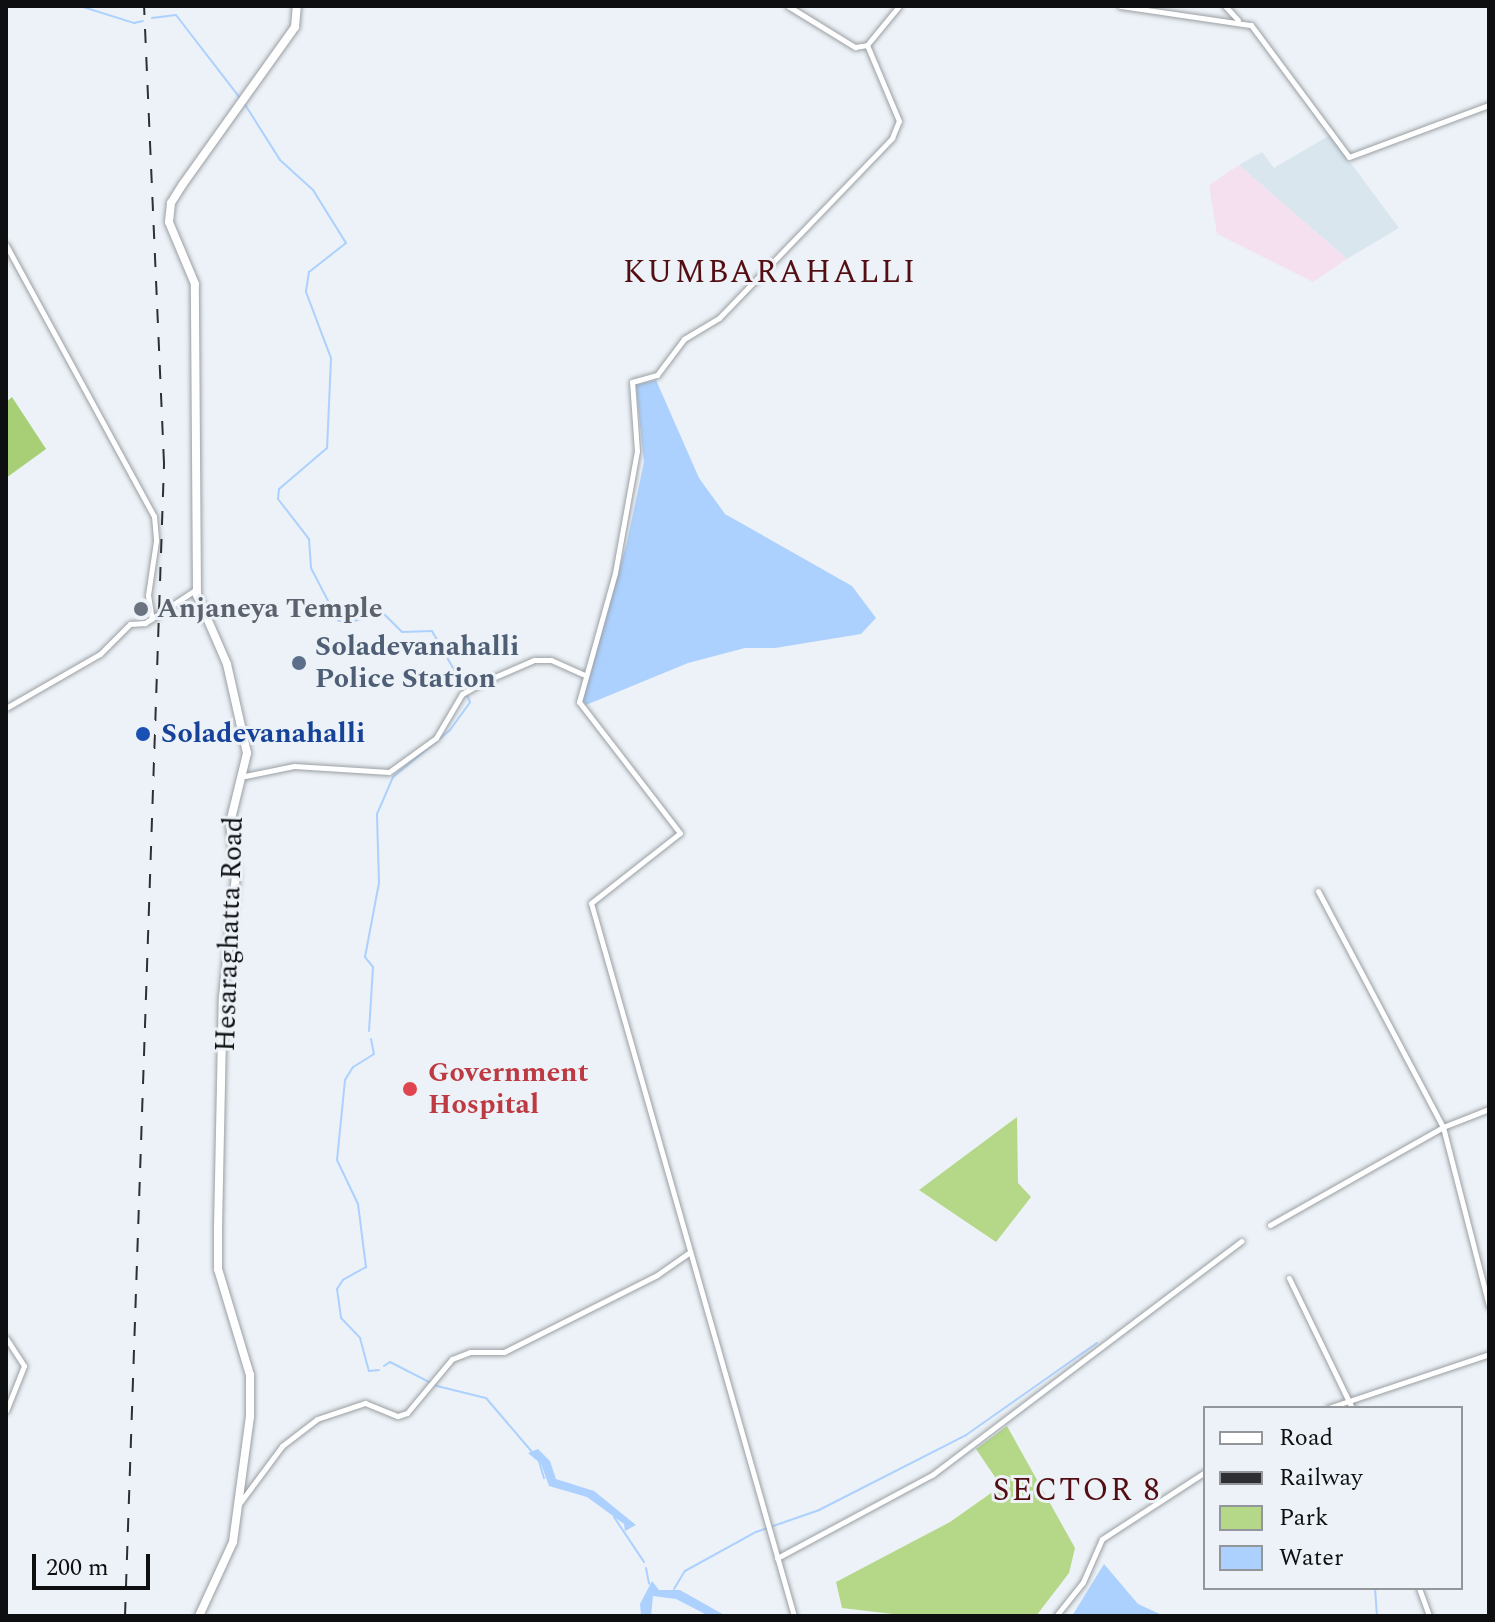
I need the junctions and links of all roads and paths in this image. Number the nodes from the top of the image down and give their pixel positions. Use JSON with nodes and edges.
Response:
{"nodes":[{"id":1,"x":297,"y":6,"type":"edge"},
{"id":2,"x":788,"y":6,"type":"edge"},
{"id":3,"x":899,"y":6,"type":"edge"},
{"id":4,"x":1120,"y":6,"type":"edge"},
{"id":5,"x":1225,"y":6,"type":"edge"},
{"id":6,"x":1239,"y":21,"type":"junction"},
{"id":7,"x":867,"y":45,"type":"junction"},
{"id":8,"x":1489,"y":105,"type":"edge"},
{"id":9,"x":6,"y":245,"type":"edge"},
{"id":10,"x":196,"y":590,"type":"junction"},
{"id":11,"x":152,"y":619,"type":"junction"},
{"id":12,"x":583,"y":674,"type":"junction"},
{"id":13,"x":6,"y":708,"type":"edge"},
{"id":14,"x":245,"y":776,"type":"junction"},
{"id":15,"x":1318,"y":891,"type":"dead end"},
{"id":16,"x":1489,"y":1109,"type":"edge"},
{"id":17,"x":1443,"y":1127,"type":"junction"},
{"id":18,"x":1270,"y":1225,"type":"dead end"},
{"id":19,"x":1241,"y":1241,"type":"dead end"},
{"id":20,"x":690,"y":1252,"type":"junction"},
{"id":21,"x":1289,"y":1278,"type":"dead end"},
{"id":22,"x":1489,"y":1306,"type":"edge"},
{"id":23,"x":6,"y":1338,"type":"edge"},
{"id":24,"x":1489,"y":1354,"type":"edge"},
{"id":25,"x":1349,"y":1400,"type":"junction"},
{"id":26,"x":1333,"y":1406,"type":"edge"},
{"id":27,"x":1351,"y":1406,"type":"edge"},
{"id":28,"x":6,"y":1411,"type":"edge"},
{"id":29,"x":1203,"y":1473,"type":"edge"},
{"id":30,"x":238,"y":1504,"type":"junction"},
{"id":31,"x":777,"y":1558,"type":"junction"},
{"id":32,"x":1420,"y":1590,"type":"edge"},
{"id":33,"x":197,"y":1616,"type":"edge"},
{"id":34,"x":794,"y":1616,"type":"edge"},
{"id":35,"x":1056,"y":1616,"type":"edge"},
{"id":36,"x":1429,"y":1616,"type":"edge"}],
"edges":[{"from":1,"to":10,"type":"main road","name":"Hesaraghatta Road"},
{"from":2,"to":7,"type":"street"},
{"from":3,"to":7,"type":"street"},
{"from":4,"to":6,"type":"street"},
{"from":5,"to":6,"type":"street"},
{"from":6,"to":8,"type":"street"},
{"from":7,"to":12,"type":"street"},
{"from":9,"to":11,"type":"street"},
{"from":10,"to":11,"type":"street"},
{"from":10,"to":14,"type":"main road","name":"Hesaraghatta Road"},
{"from":11,"to":13,"type":"street"},
{"from":12,"to":14,"type":"street"},
{"from":12,"to":20,"type":"street"},
{"from":14,"to":30,"type":"main road","name":"Hesaraghatta Road"},
{"from":15,"to":17,"type":"street"},
{"from":16,"to":17,"type":"street"},
{"from":17,"to":18,"type":"street"},
{"from":17,"to":22,"type":"street"},
{"from":19,"to":31,"type":"street"},
{"from":20,"to":30,"type":"street"},
{"from":20,"to":31,"type":"street"},
{"from":21,"to":25,"type":"street"},
{"from":23,"to":28,"type":"street"},
{"from":24,"to":25,"type":"street"},
{"from":25,"to":26,"type":"street"},
{"from":25,"to":27,"type":"street"},
{"from":29,"to":35,"type":"street"},
{"from":30,"to":33,"type":"main road","name":"Hesaraghatta Road"},
{"from":31,"to":34,"type":"street"},
{"from":32,"to":36,"type":"street"}]}
